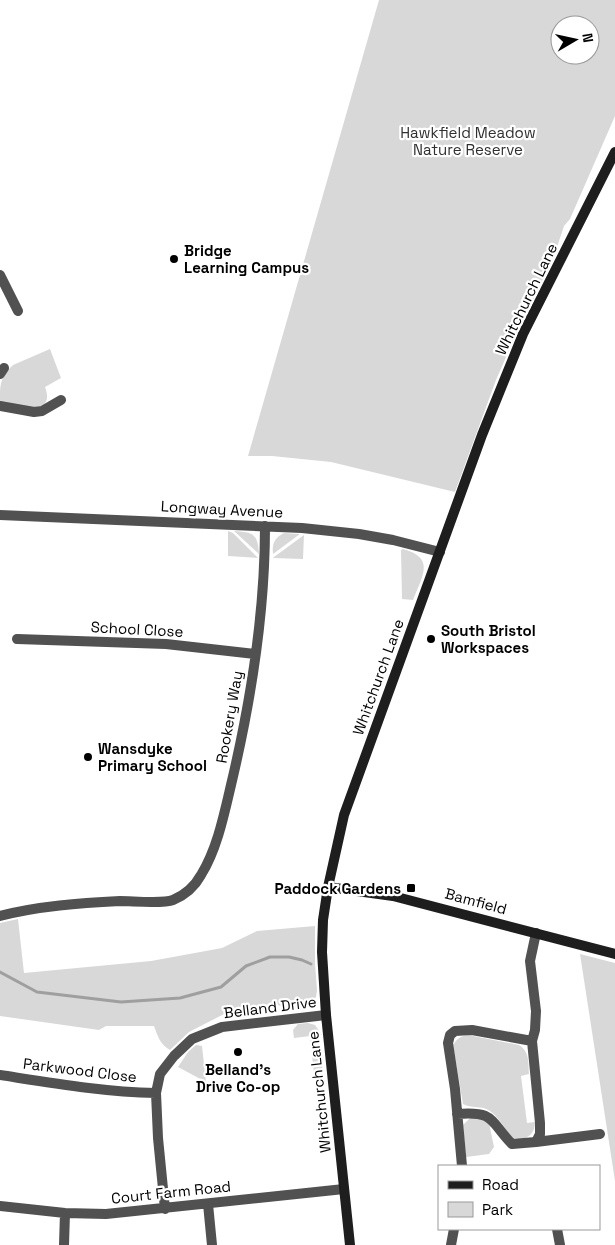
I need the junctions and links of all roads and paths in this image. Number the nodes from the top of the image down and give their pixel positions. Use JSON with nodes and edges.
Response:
{"nodes":[{"id":1,"x":615,"y":152,"type":"edge"},
{"id":2,"x":0,"y":275,"type":"edge"},
{"id":3,"x":18,"y":311,"type":"dead end"},
{"id":4,"x":61,"y":400,"type":"dead end"},
{"id":5,"x":0,"y":406,"type":"edge"},
{"id":6,"x":0,"y":515,"type":"edge"},
{"id":7,"x":265,"y":526,"type":"junction"},
{"id":8,"x":440,"y":552,"type":"junction"},
{"id":9,"x":17,"y":639,"type":"dead end"},
{"id":10,"x":255,"y":654,"type":"junction"},
{"id":11,"x":328,"y":887,"type":"junction"},
{"id":12,"x":0,"y":916,"type":"edge"},
{"id":13,"x":536,"y":933,"type":"junction"},
{"id":14,"x":615,"y":954,"type":"edge"},
{"id":15,"x":326,"y":1015,"type":"junction"},
{"id":16,"x":532,"y":1042,"type":"junction"},
{"id":17,"x":0,"y":1075,"type":"edge"},
{"id":18,"x":156,"y":1093,"type":"junction"},
{"id":19,"x":457,"y":1114,"type":"junction"},
{"id":20,"x":600,"y":1134,"type":"dead end"},
{"id":21,"x":536,"y":1142,"type":"junction"},
{"id":22,"x":462,"y":1165,"type":"edge"},
{"id":23,"x":344,"y":1189,"type":"junction"},
{"id":24,"x":208,"y":1204,"type":"junction"},
{"id":25,"x":0,"y":1206,"type":"edge"},
{"id":26,"x":165,"y":1209,"type":"junction"},
{"id":27,"x":65,"y":1213,"type":"junction"},
{"id":28,"x":454,"y":1230,"type":"edge"},
{"id":29,"x":557,"y":1230,"type":"edge"},
{"id":30,"x":64,"y":1245,"type":"edge"},
{"id":31,"x":212,"y":1245,"type":"edge"},
{"id":32,"x":350,"y":1245,"type":"edge"},
{"id":33,"x":451,"y":1245,"type":"edge"},
{"id":34,"x":560,"y":1245,"type":"edge"}],
"edges":[{"from":1,"to":8,"type":"street","name":"Whitchurch Lane"},
{"from":2,"to":3,"type":"street"},
{"from":4,"to":5,"type":"street"},
{"from":6,"to":7,"type":"street","name":"Longway Avenue"},
{"from":7,"to":8,"type":"street","name":"Longway Avenue"},
{"from":7,"to":10,"type":"street","name":"Rookery Way"},
{"from":8,"to":11,"type":"street","name":"Whitchurch Lane"},
{"from":9,"to":10,"type":"street","name":"School Close"},
{"from":10,"to":12,"type":"street","name":"Rookery Way"},
{"from":11,"to":13,"type":"street","name":"Bamfield"},
{"from":11,"to":15,"type":"street","name":"Whitchurch Lane"},
{"from":13,"to":14,"type":"street","name":"Bamfield"},
{"from":13,"to":16,"type":"street"},
{"from":15,"to":18,"type":"street","name":"Belland Drive"},
{"from":15,"to":23,"type":"street","name":"Whitchurch Lane"},
{"from":16,"to":19,"type":"street"},
{"from":16,"to":21,"type":"street"},
{"from":17,"to":18,"type":"street","name":"Parkwood Close"},
{"from":18,"to":26,"type":"street","name":"Belland Drive"},
{"from":19,"to":21,"type":"street"},
{"from":19,"to":22,"type":"street"},
{"from":20,"to":21,"type":"street"},
{"from":23,"to":24,"type":"street","name":"Court Farm Road"},
{"from":23,"to":32,"type":"street","name":"Whitchurch Lane"},
{"from":24,"to":26,"type":"street","name":"Court Farm Road"},
{"from":24,"to":31,"type":"street"},
{"from":25,"to":27,"type":"street","name":"Court Farm Road"},
{"from":26,"to":27,"type":"street","name":"Court Farm Road"},
{"from":27,"to":30,"type":"street"},
{"from":28,"to":33,"type":"street"},
{"from":29,"to":34,"type":"street"}]}
